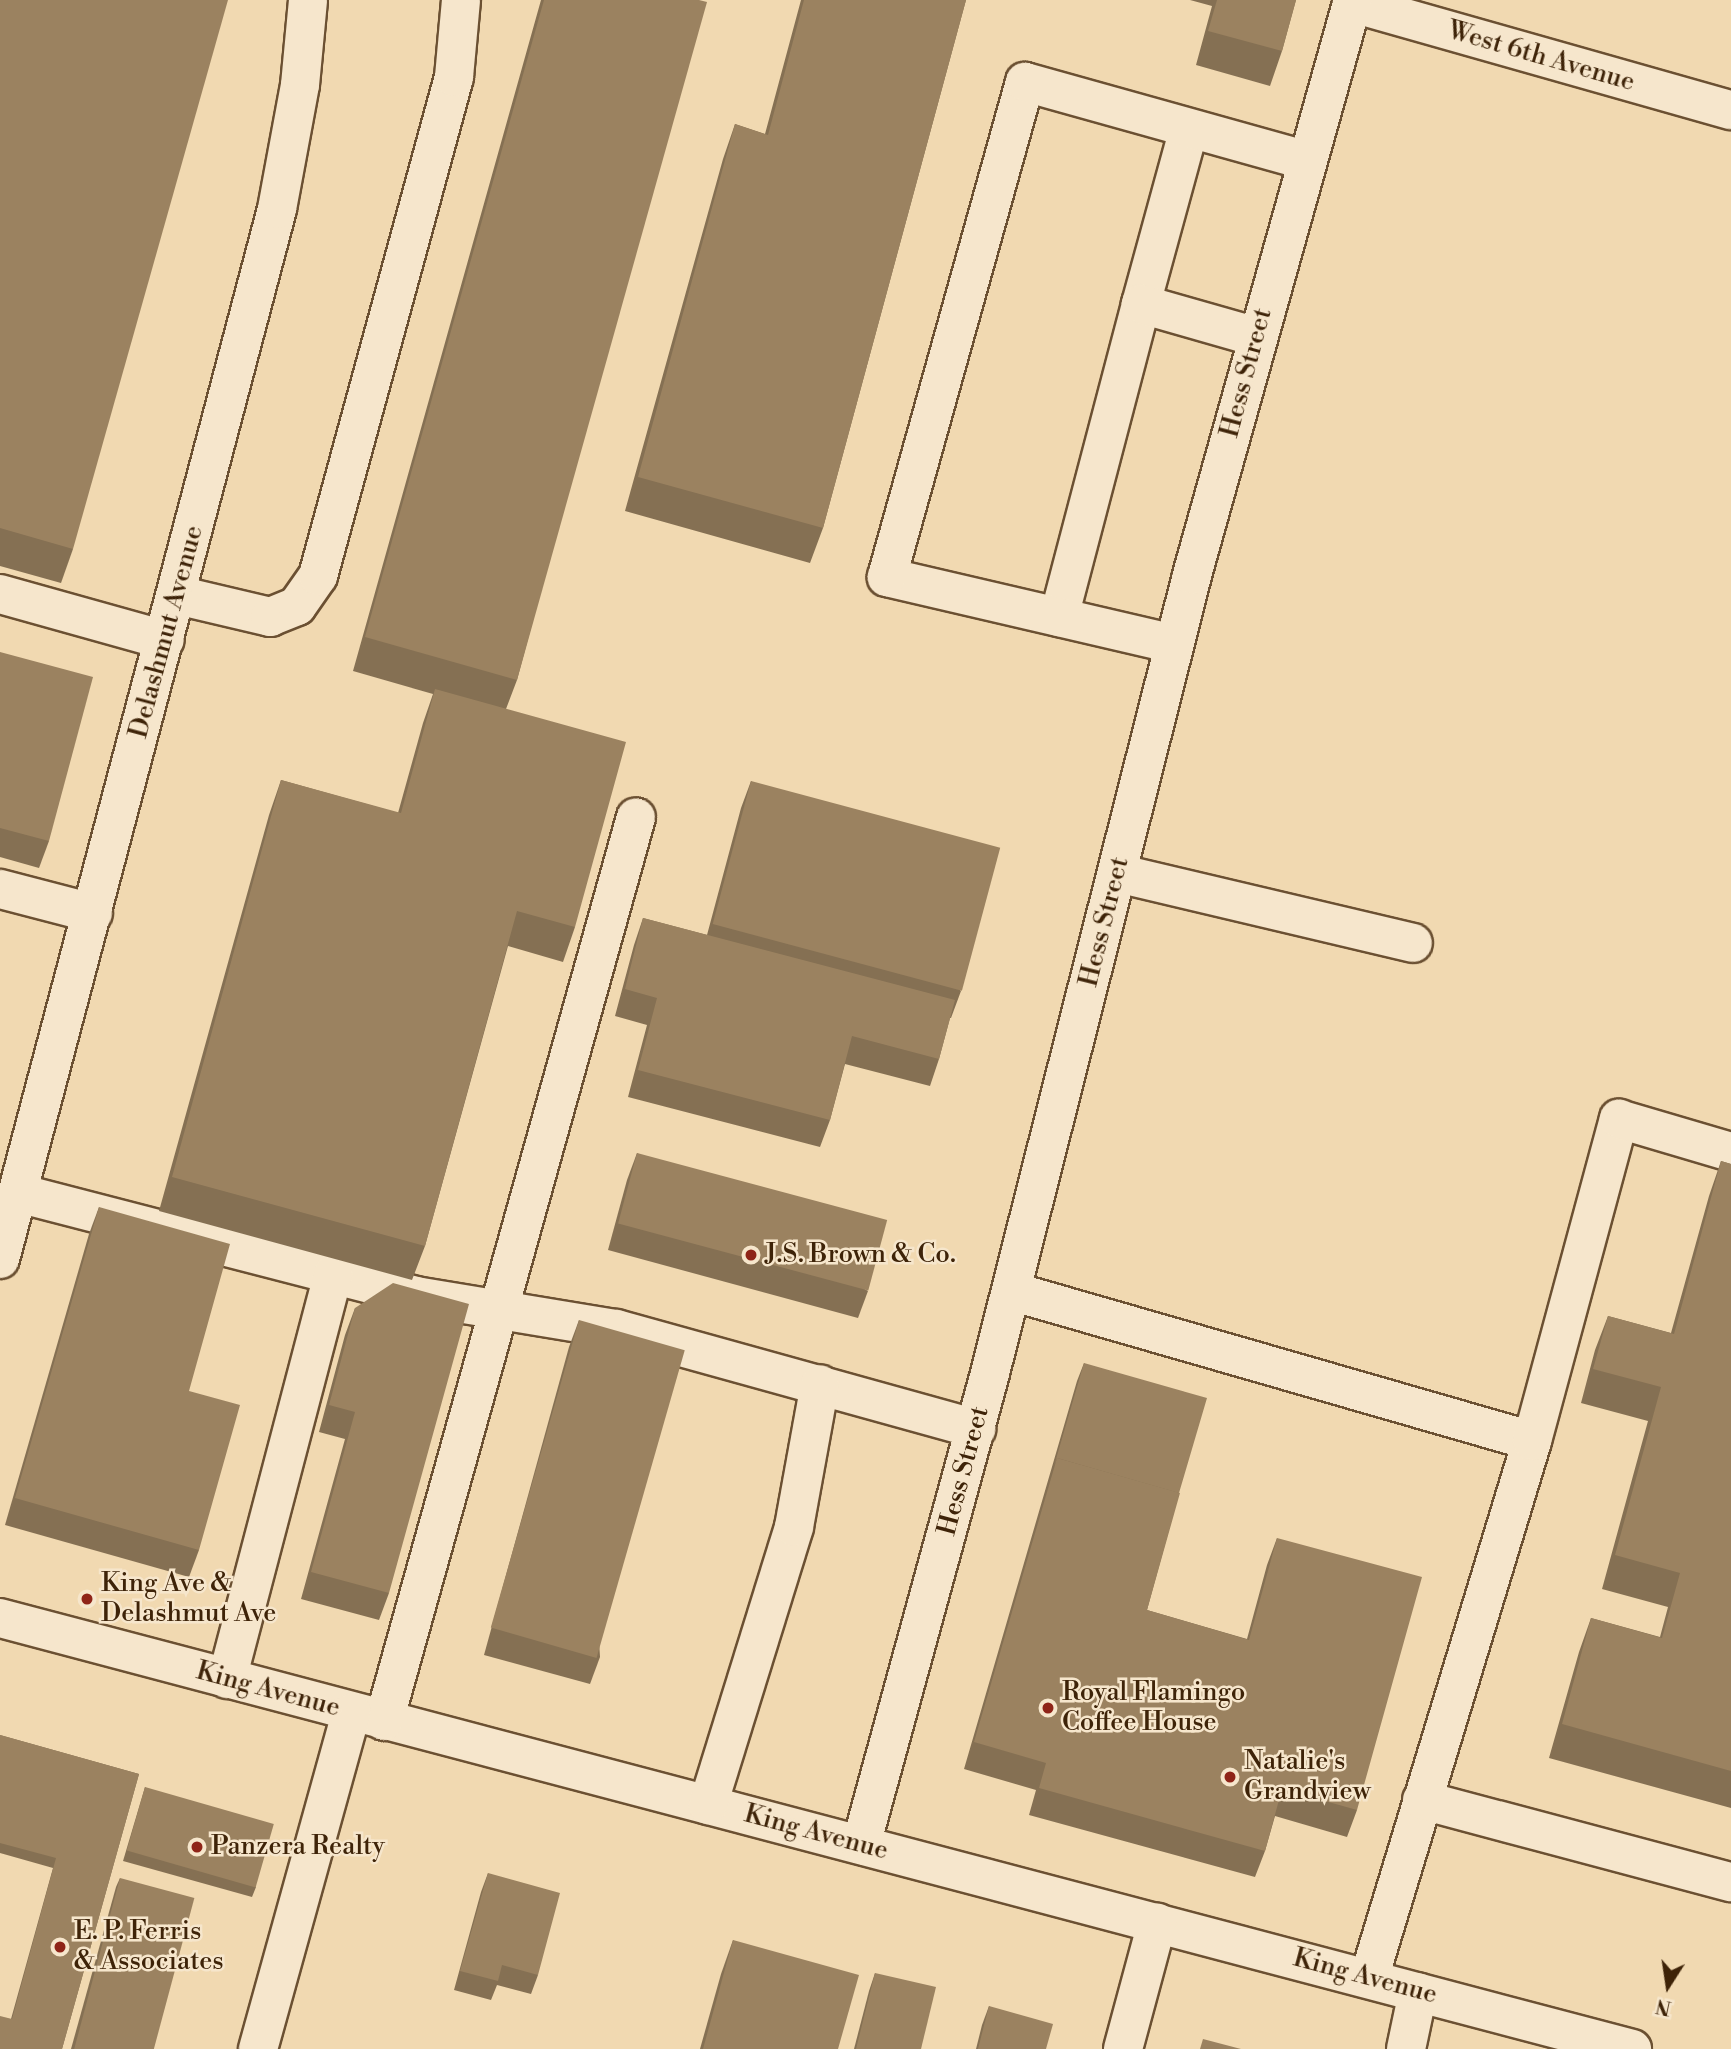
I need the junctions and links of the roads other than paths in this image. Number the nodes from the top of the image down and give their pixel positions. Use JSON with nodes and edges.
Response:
{"nodes":[{"id":1,"x":308,"y":0,"type":"edge"},
{"id":2,"x":461,"y":0,"type":"edge"},
{"id":3,"x":1352,"y":2,"type":"edge"},
{"id":4,"x":1731,"y":110,"type":"edge"},
{"id":5,"x":1189,"y":128,"type":"junction"},
{"id":6,"x":1307,"y":161,"type":"junction"},
{"id":7,"x":1142,"y":304,"type":"junction"},
{"id":8,"x":1257,"y":337,"type":"junction"},
{"id":9,"x":0,"y":594,"type":"edge"},
{"id":10,"x":177,"y":595,"type":"junction"},
{"id":11,"x":1059,"y":617,"type":"junction"},
{"id":12,"x":166,"y":640,"type":"junction"},
{"id":13,"x":1174,"y":644,"type":"junction"},
{"id":14,"x":636,"y":817,"type":"dead end"},
{"id":15,"x":1117,"y":873,"type":"junction"},
{"id":16,"x":0,"y":889,"type":"edge"},
{"id":17,"x":93,"y":913,"type":"junction"},
{"id":18,"x":1413,"y":943,"type":"dead end"},
{"id":19,"x":1731,"y":1152,"type":"edge"},
{"id":20,"x":18,"y":1193,"type":"junction"},
{"id":21,"x":0,"y":1259,"type":"edge"},
{"id":22,"x":333,"y":1274,"type":"junction"},
{"id":23,"x":1012,"y":1292,"type":"junction"},
{"id":24,"x":497,"y":1309,"type":"junction"},
{"id":25,"x":820,"y":1384,"type":"junction"},
{"id":26,"x":976,"y":1429,"type":"junction"},
{"id":27,"x":1532,"y":1440,"type":"junction"},
{"id":28,"x":0,"y":1618,"type":"edge"},
{"id":29,"x":227,"y":1679,"type":"junction"},
{"id":30,"x":368,"y":1717,"type":"junction"},
{"id":31,"x":1422,"y":1800,"type":"junction"},
{"id":32,"x":708,"y":1805,"type":"junction"},
{"id":33,"x":861,"y":1845,"type":"junction"},
{"id":34,"x":1731,"y":1882,"type":"edge"},
{"id":35,"x":1157,"y":1923,"type":"junction"},
{"id":36,"x":1369,"y":1978,"type":"junction"},
{"id":37,"x":1418,"y":1992,"type":"junction"},
{"id":38,"x":258,"y":2049,"type":"edge"},
{"id":39,"x":1123,"y":2049,"type":"edge"},
{"id":40,"x":1406,"y":2049,"type":"edge"},
{"id":41,"x":1633,"y":2049,"type":"edge"}],
"edges":[{"from":1,"to":10,"type":"street","name":"Delashmut Avenue"},
{"from":2,"to":10,"type":"street"},
{"from":3,"to":4,"type":"street","name":"West 6th Avenue"},
{"from":3,"to":6,"type":"street","name":"Hess Street"},
{"from":5,"to":6,"type":"street"},
{"from":5,"to":7,"type":"street"},
{"from":5,"to":11,"type":"street"},
{"from":6,"to":8,"type":"street","name":"Hess Street"},
{"from":7,"to":8,"type":"street"},
{"from":7,"to":11,"type":"street"},
{"from":8,"to":13,"type":"street","name":"Hess Street"},
{"from":9,"to":12,"type":"street"},
{"from":10,"to":12,"type":"street","name":"Delashmut Avenue"},
{"from":11,"to":13,"type":"street"},
{"from":12,"to":17,"type":"street","name":"Delashmut Avenue"},
{"from":13,"to":15,"type":"street","name":"Hess Street"},
{"from":14,"to":24,"type":"street"},
{"from":15,"to":18,"type":"street"},
{"from":15,"to":23,"type":"street","name":"Hess Street"},
{"from":16,"to":17,"type":"street"},
{"from":17,"to":20,"type":"street","name":"Delashmut Avenue"},
{"from":19,"to":27,"type":"street"},
{"from":20,"to":21,"type":"street","name":"Delashmut Avenue"},
{"from":20,"to":22,"type":"street"},
{"from":22,"to":24,"type":"street"},
{"from":22,"to":29,"type":"street"},
{"from":23,"to":26,"type":"street","name":"Hess Street"},
{"from":23,"to":27,"type":"street"},
{"from":24,"to":25,"type":"street"},
{"from":24,"to":30,"type":"street"},
{"from":25,"to":26,"type":"street"},
{"from":25,"to":32,"type":"street"},
{"from":26,"to":33,"type":"street","name":"Hess Street"},
{"from":27,"to":31,"type":"street"},
{"from":28,"to":29,"type":"street","name":"King Avenue"},
{"from":29,"to":30,"type":"street","name":"King Avenue"},
{"from":30,"to":32,"type":"street","name":"King Avenue"},
{"from":30,"to":38,"type":"street"},
{"from":31,"to":34,"type":"street"},
{"from":31,"to":36,"type":"street"},
{"from":32,"to":33,"type":"street","name":"King Avenue"},
{"from":33,"to":35,"type":"street","name":"King Avenue"},
{"from":35,"to":36,"type":"street","name":"King Avenue"},
{"from":35,"to":39,"type":"street"},
{"from":36,"to":37,"type":"street","name":"King Avenue"},
{"from":37,"to":40,"type":"street"},
{"from":37,"to":41,"type":"street","name":"King Avenue"}]}
